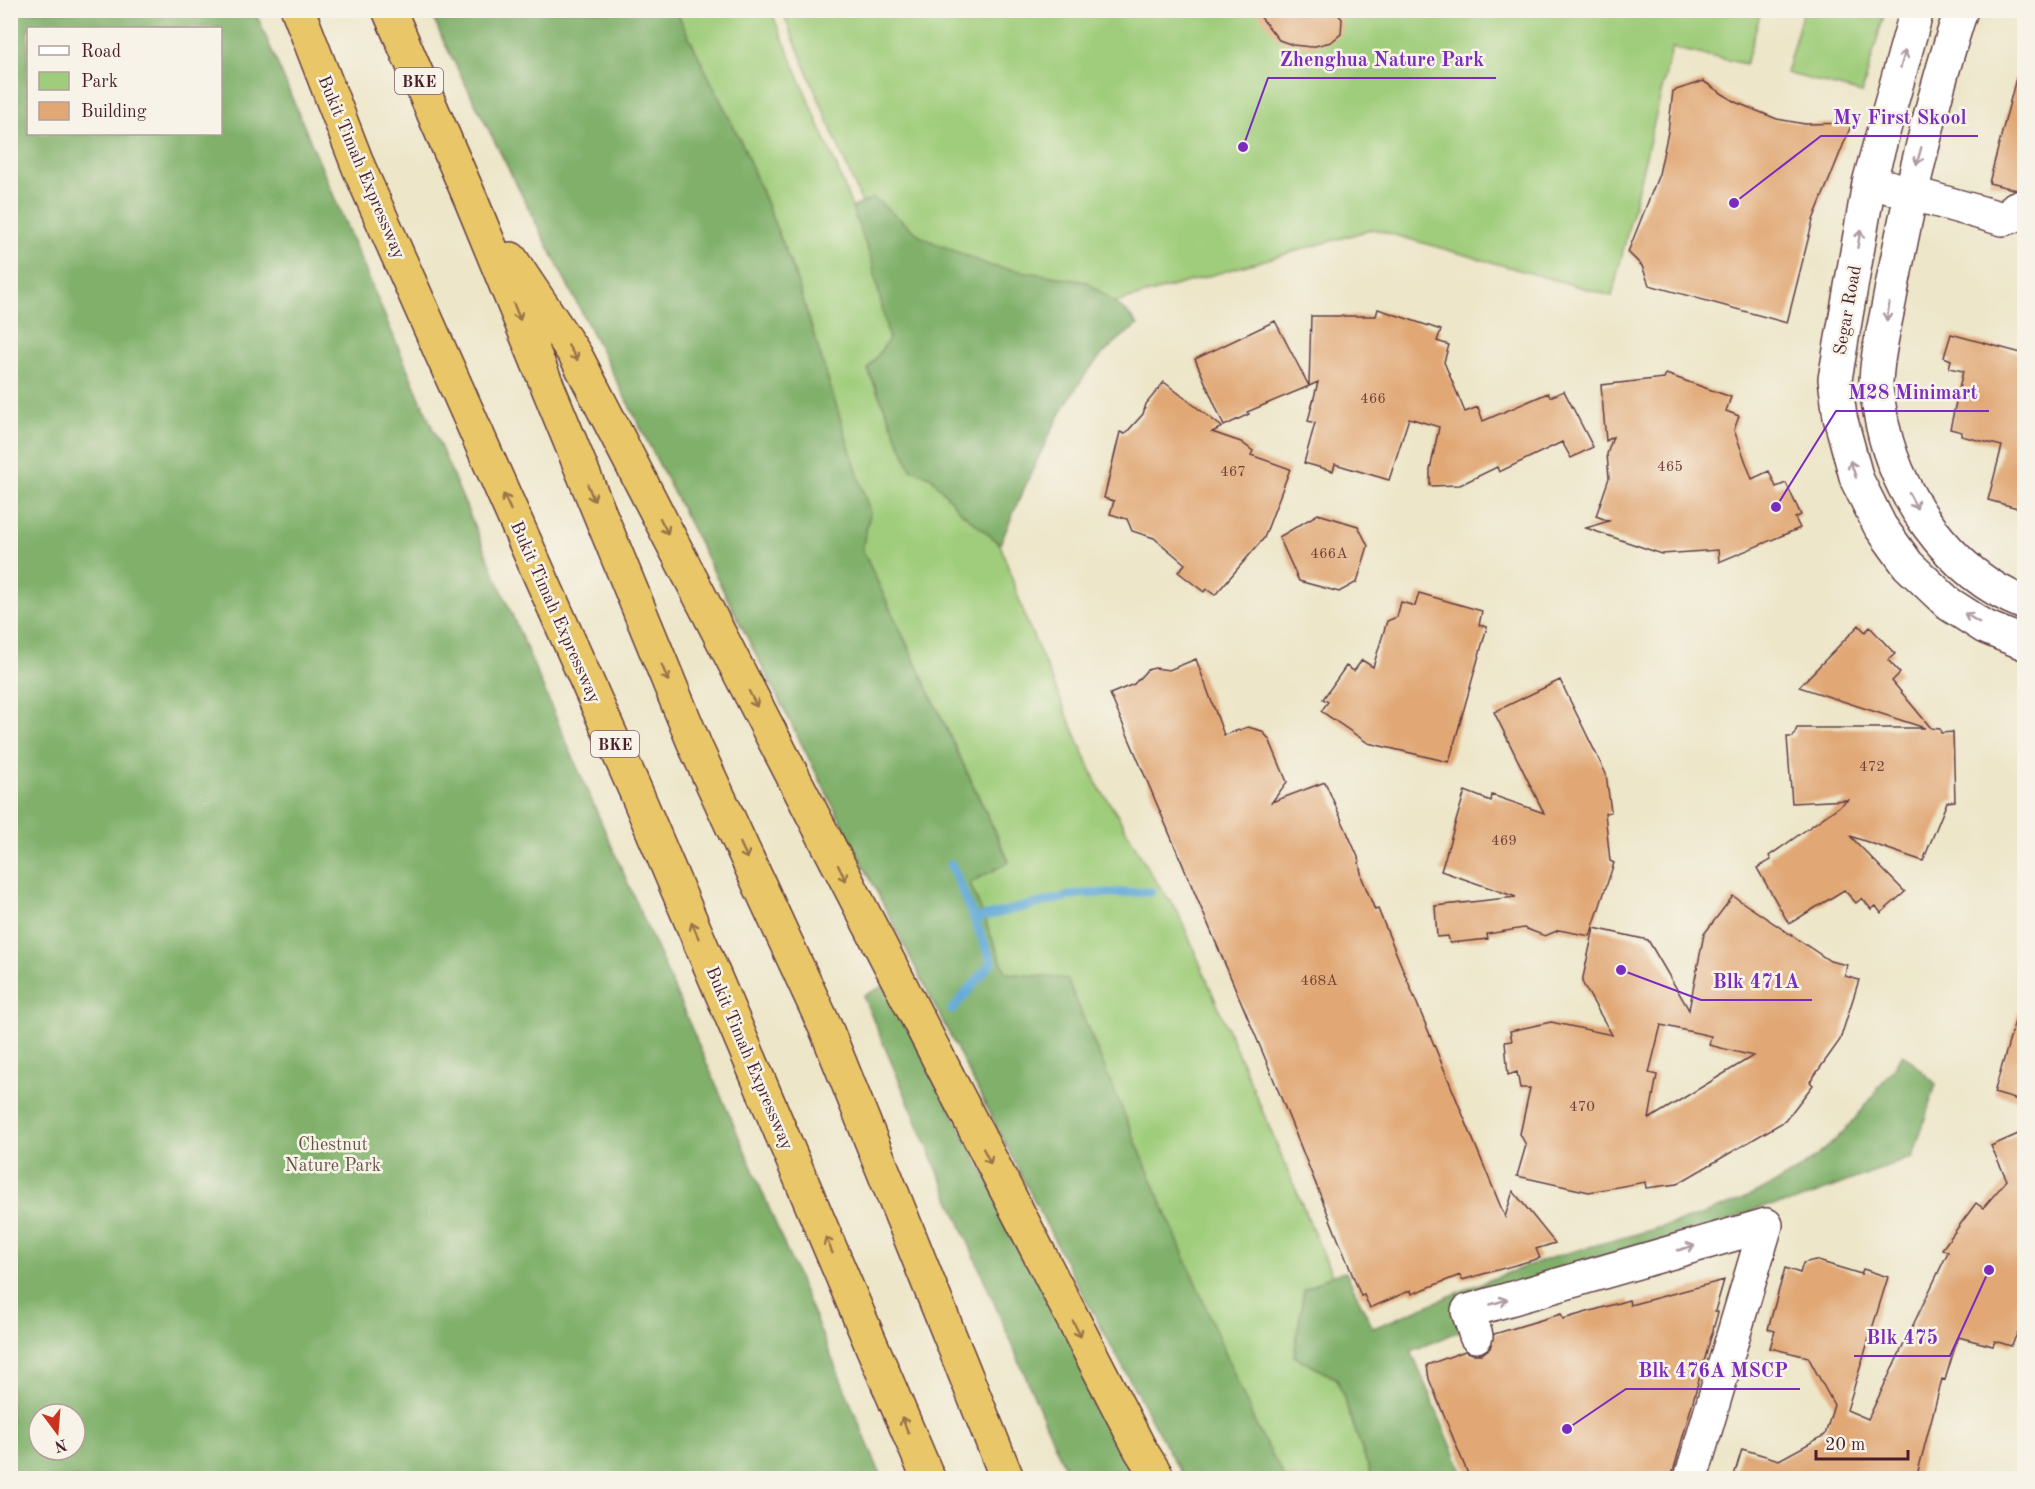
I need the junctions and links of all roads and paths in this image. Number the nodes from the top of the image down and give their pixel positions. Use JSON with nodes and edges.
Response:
{"nodes":[{"id":1,"x":298,"y":10,"type":"edge"},
{"id":2,"x":389,"y":10,"type":"edge"},
{"id":3,"x":1917,"y":10,"type":"edge"},
{"id":4,"x":1961,"y":10,"type":"edge"},
{"id":5,"x":1869,"y":183,"type":"junction"},
{"id":6,"x":1909,"y":192,"type":"junction"},
{"id":7,"x":471,"y":200,"type":"junction"},
{"id":8,"x":2016,"y":208,"type":"dead end"},
{"id":9,"x":2025,"y":603,"type":"edge"},
{"id":10,"x":2025,"y":643,"type":"edge"},
{"id":11,"x":1476,"y":1336,"type":"dead end"},
{"id":12,"x":928,"y":1479,"type":"edge"},
{"id":13,"x":1007,"y":1479,"type":"edge"},
{"id":14,"x":1158,"y":1479,"type":"edge"},
{"id":15,"x":1691,"y":1479,"type":"edge"}],
"edges":[{"from":12,"to":1,"type":"highway","name":"Bukit Timah Expressway","number":"BKE","one_way":true},
{"from":2,"to":7,"type":"highway","number":"BKE"},
{"from":5,"to":3,"type":"street","name":"Segar Road","one_way":true},
{"from":4,"to":6,"type":"street","one_way":true},
{"from":5,"to":6,"type":"street"},
{"from":10,"to":5,"type":"street","name":"Segar Road","one_way":true},
{"from":6,"to":8,"type":"street"},
{"from":6,"to":9,"type":"street","one_way":true},
{"from":7,"to":13,"type":"highway","number":"BKE","one_way":true},
{"from":7,"to":14,"type":"highway","one_way":true},
{"from":11,"to":15,"type":"street","one_way":true}]}
